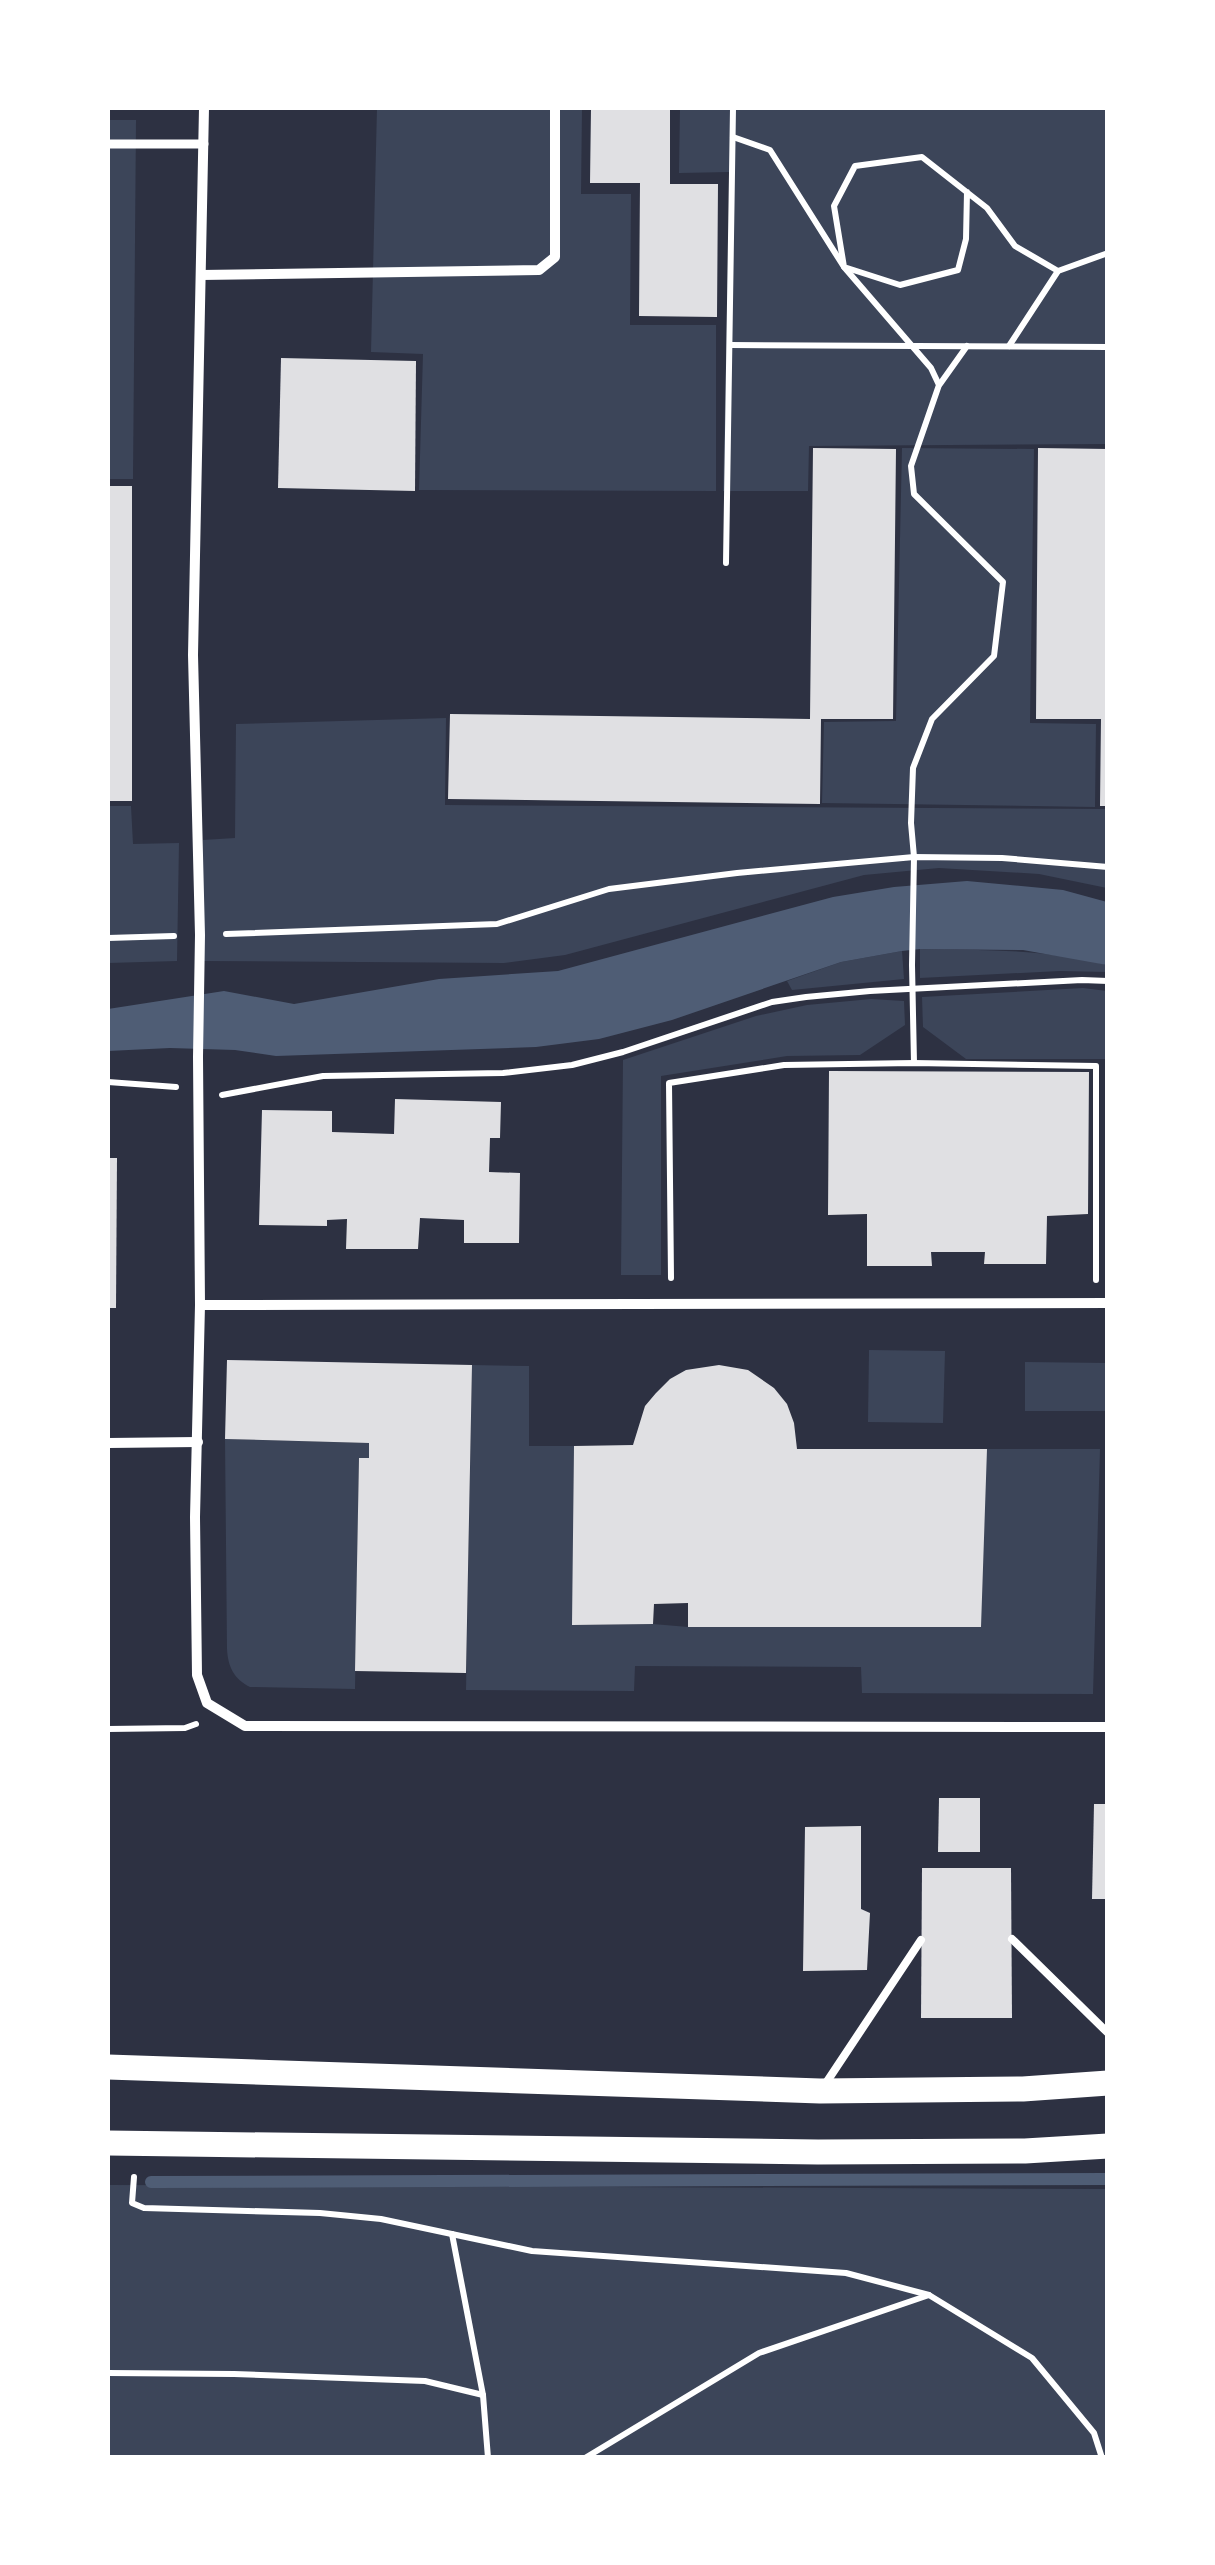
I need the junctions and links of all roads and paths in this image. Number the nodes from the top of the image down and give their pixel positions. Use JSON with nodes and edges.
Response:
{"nodes":[{"id":1,"x":204,"y":108,"type":"edge"},
{"id":2,"x":556,"y":108,"type":"edge"},
{"id":3,"x":733,"y":108,"type":"edge"},
{"id":4,"x":732,"y":137,"type":"junction"},
{"id":5,"x":108,"y":144,"type":"edge"},
{"id":6,"x":204,"y":144,"type":"junction"},
{"id":7,"x":967,"y":192,"type":"junction"},
{"id":8,"x":1108,"y":254,"type":"edge"},
{"id":9,"x":844,"y":267,"type":"junction"},
{"id":10,"x":1058,"y":272,"type":"junction"},
{"id":11,"x":201,"y":275,"type":"junction"},
{"id":12,"x":730,"y":345,"type":"junction"},
{"id":13,"x":912,"y":346,"type":"junction"},
{"id":14,"x":968,"y":346,"type":"junction"},
{"id":15,"x":1010,"y":346,"type":"junction"},
{"id":16,"x":1108,"y":346,"type":"edge"},
{"id":17,"x":939,"y":385,"type":"junction"},
{"id":18,"x":726,"y":563,"type":"dead end"},
{"id":19,"x":914,"y":857,"type":"junction"},
{"id":20,"x":1108,"y":867,"type":"edge"},
{"id":21,"x":200,"y":935,"type":"junction"},
{"id":22,"x":108,"y":938,"type":"edge"},
{"id":23,"x":1108,"y":981,"type":"edge"},
{"id":24,"x":912,"y":989,"type":"junction"},
{"id":25,"x":914,"y":1063,"type":"junction"},
{"id":26,"x":108,"y":1082,"type":"edge"},
{"id":27,"x":198,"y":1096,"type":"junction"},
{"id":28,"x":1102,"y":1303,"type":"edge"},
{"id":29,"x":672,"y":1304,"type":"junction"},
{"id":30,"x":200,"y":1305,"type":"junction"},
{"id":31,"x":198,"y":1442,"type":"junction"},
{"id":32,"x":108,"y":1443,"type":"edge"},
{"id":33,"x":225,"y":1714,"type":"junction"},
{"id":34,"x":1108,"y":1726,"type":"edge"},
{"id":35,"x":108,"y":1728,"type":"edge"},
{"id":36,"x":1012,"y":1939,"type":"dead end"},
{"id":37,"x":922,"y":1940,"type":"dead end"},
{"id":38,"x":1108,"y":2033,"type":"edge"},
{"id":39,"x":108,"y":2067,"type":"edge"},
{"id":40,"x":1108,"y":2083,"type":"edge"},
{"id":41,"x":820,"y":2091,"type":"junction"},
{"id":42,"x":108,"y":2143,"type":"edge"},
{"id":43,"x":148,"y":2144,"type":"junction"},
{"id":44,"x":1108,"y":2146,"type":"edge"},
{"id":45,"x":452,"y":2234,"type":"junction"},
{"id":46,"x":930,"y":2295,"type":"junction"},
{"id":47,"x":108,"y":2373,"type":"edge"},
{"id":48,"x":483,"y":2395,"type":"junction"},
{"id":49,"x":488,"y":2458,"type":"edge"},
{"id":50,"x":584,"y":2458,"type":"edge"},
{"id":51,"x":1102,"y":2458,"type":"edge"}],
"edges":[{"from":1,"to":6,"type":"street"},
{"from":2,"to":11,"type":"street"},
{"from":3,"to":4,"type":"path"},
{"from":4,"to":9,"type":"path"},
{"from":4,"to":12,"type":"path"},
{"from":5,"to":6,"type":"street"},
{"from":6,"to":11,"type":"street"},
{"from":7,"to":9,"type":"path"},
{"from":7,"to":9,"type":"path"},
{"from":7,"to":10,"type":"path"},
{"from":8,"to":10,"type":"path"},
{"from":9,"to":13,"type":"path"},
{"from":10,"to":15,"type":"path"},
{"from":11,"to":21,"type":"street"},
{"from":12,"to":13,"type":"path"},
{"from":12,"to":18,"type":"path"},
{"from":13,"to":14,"type":"path"},
{"from":13,"to":17,"type":"path"},
{"from":14,"to":15,"type":"path"},
{"from":14,"to":17,"type":"path"},
{"from":15,"to":16,"type":"path"},
{"from":17,"to":19,"type":"path"},
{"from":19,"to":20,"type":"path"},
{"from":19,"to":21,"type":"path"},
{"from":19,"to":24,"type":"path"},
{"from":21,"to":22,"type":"path"},
{"from":21,"to":27,"type":"street"},
{"from":23,"to":24,"type":"path"},
{"from":24,"to":25,"type":"path"},
{"from":24,"to":27,"type":"path"},
{"from":25,"to":28,"type":"path"},
{"from":25,"to":29,"type":"path"},
{"from":26,"to":27,"type":"path"},
{"from":27,"to":30,"type":"street"},
{"from":28,"to":29,"type":"street"},
{"from":29,"to":30,"type":"street"},
{"from":30,"to":31,"type":"street"},
{"from":31,"to":32,"type":"street"},
{"from":31,"to":33,"type":"street"},
{"from":33,"to":34,"type":"street"},
{"from":33,"to":35,"type":"path"},
{"from":36,"to":38,"type":"lane"},
{"from":37,"to":41,"type":"lane"},
{"from":39,"to":41,"type":"main road"},
{"from":40,"to":41,"type":"main road"},
{"from":42,"to":43,"type":"main road"},
{"from":43,"to":44,"type":"main road"},
{"from":43,"to":45,"type":"path"},
{"from":45,"to":46,"type":"path"},
{"from":45,"to":48,"type":"path"},
{"from":46,"to":50,"type":"path"},
{"from":46,"to":51,"type":"path"},
{"from":47,"to":48,"type":"path"},
{"from":48,"to":49,"type":"path"}]}
